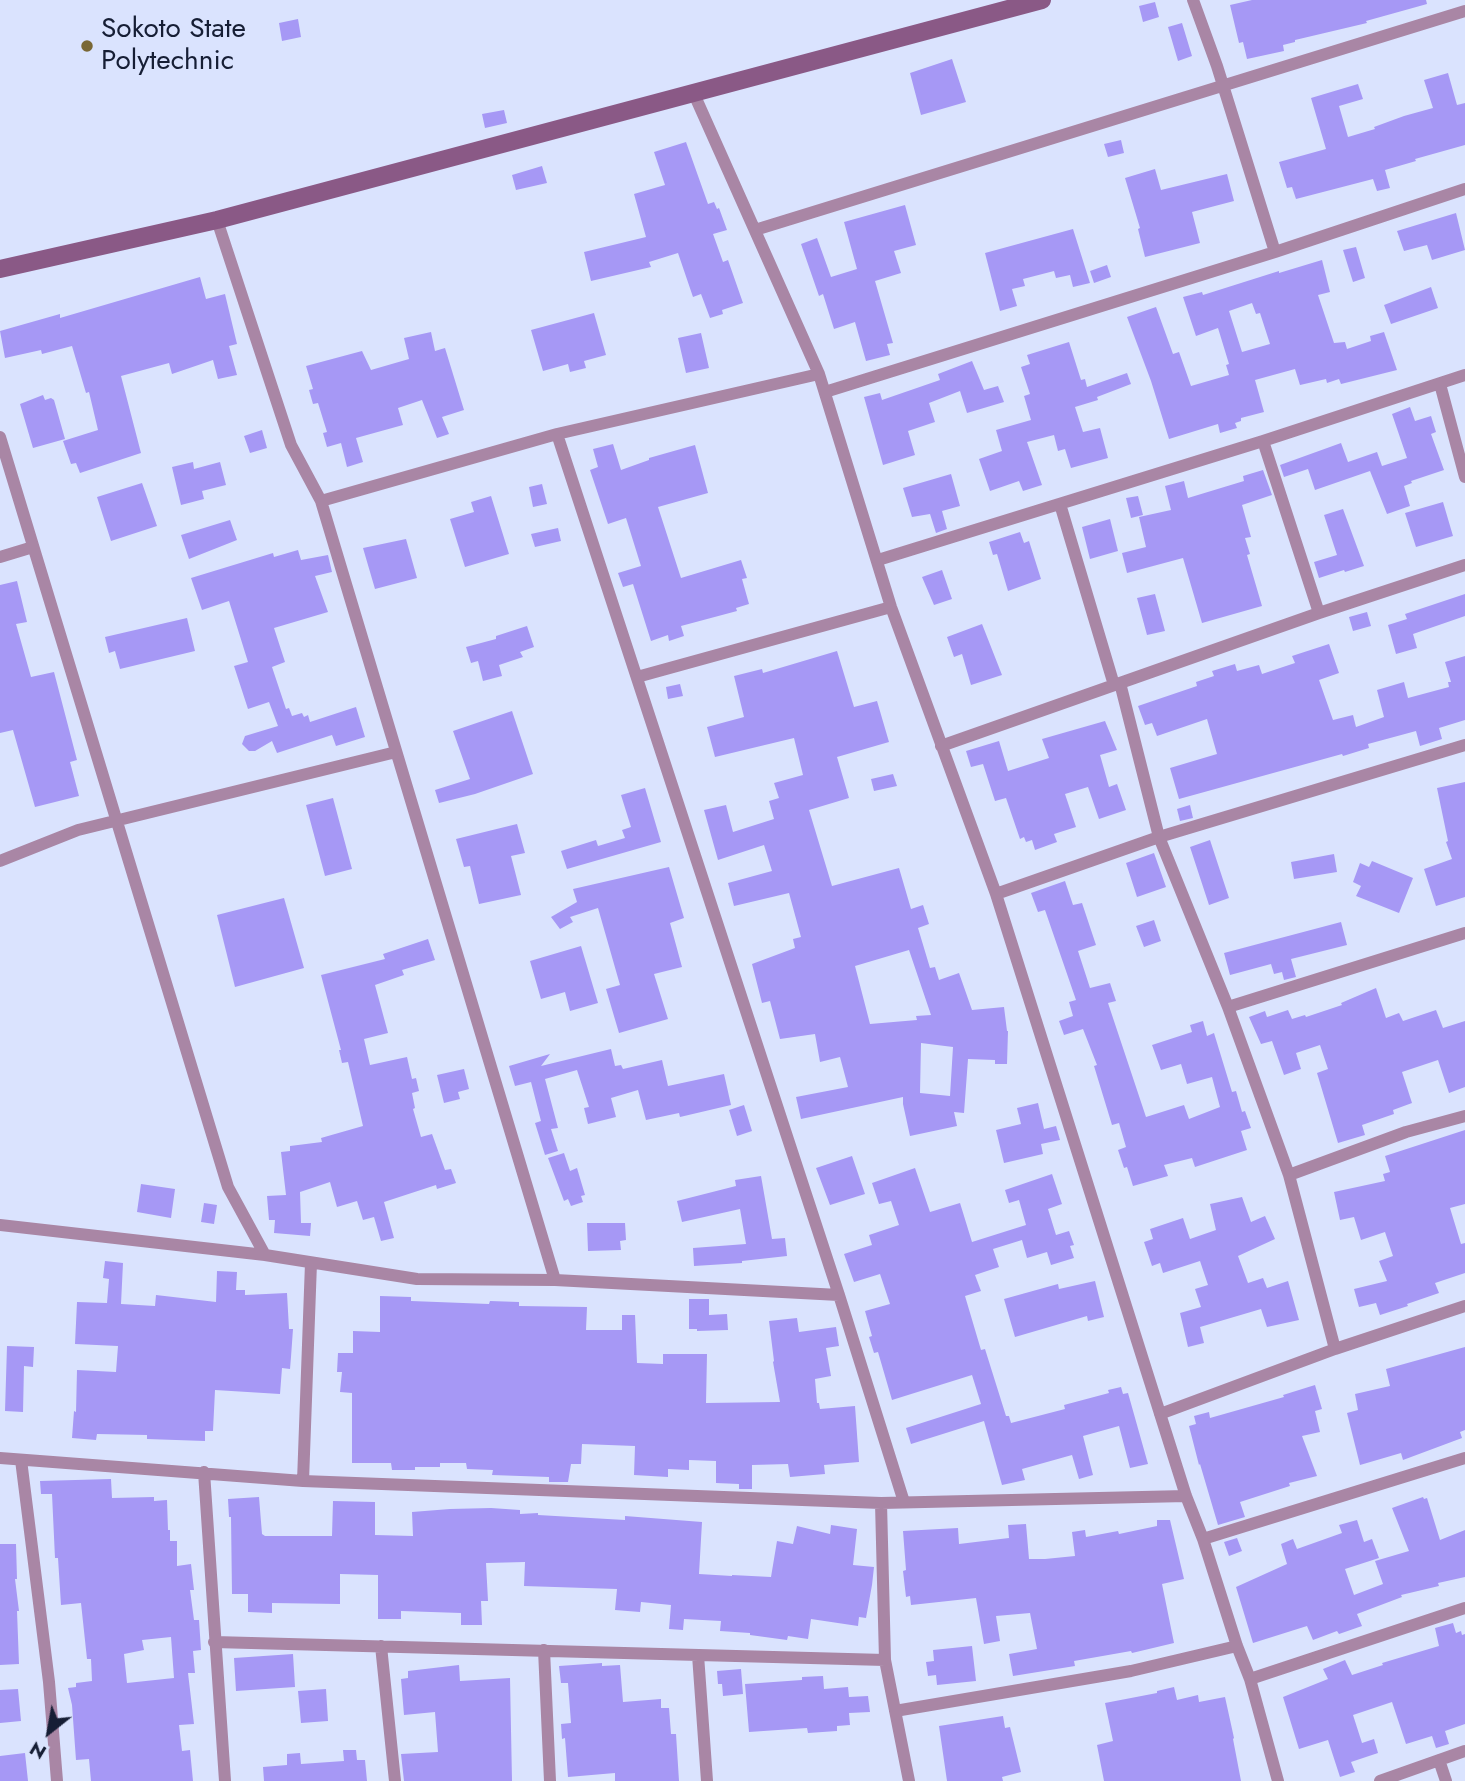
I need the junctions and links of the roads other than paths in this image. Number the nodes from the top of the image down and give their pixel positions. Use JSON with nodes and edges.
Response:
{"nodes":[{"id":1,"x":1042,"y":0,"type":"edge"},
{"id":2,"x":1194,"y":0,"type":"edge"},
{"id":3,"x":1465,"y":11,"type":"edge"},
{"id":4,"x":1223,"y":86,"type":"junction"},
{"id":5,"x":694,"y":94,"type":"junction"},
{"id":6,"x":1465,"y":189,"type":"edge"},
{"id":7,"x":216,"y":220,"type":"junction"},
{"id":8,"x":755,"y":230,"type":"junction"},
{"id":9,"x":1275,"y":252,"type":"junction"},
{"id":10,"x":0,"y":269,"type":"edge"},
{"id":11,"x":820,"y":374,"type":"junction"},
{"id":12,"x":1465,"y":375,"type":"edge"},
{"id":13,"x":1440,"y":384,"type":"junction"},
{"id":14,"x":825,"y":392,"type":"junction"},
{"id":15,"x":557,"y":434,"type":"junction"},
{"id":16,"x":0,"y":437,"type":"edge"},
{"id":17,"x":1263,"y":441,"type":"junction"},
{"id":18,"x":1465,"y":477,"type":"edge"},
{"id":19,"x":321,"y":501,"type":"junction"},
{"id":20,"x":1060,"y":504,"type":"junction"},
{"id":21,"x":33,"y":547,"type":"junction"},
{"id":22,"x":0,"y":557,"type":"edge"},
{"id":23,"x":878,"y":560,"type":"junction"},
{"id":24,"x":1465,"y":565,"type":"edge"},
{"id":25,"x":891,"y":607,"type":"junction"},
{"id":26,"x":1319,"y":613,"type":"junction"},
{"id":27,"x":637,"y":677,"type":"junction"},
{"id":28,"x":1117,"y":684,"type":"junction"},
{"id":29,"x":1465,"y":744,"type":"edge"},
{"id":30,"x":941,"y":746,"type":"junction"},
{"id":31,"x":396,"y":752,"type":"junction"},
{"id":32,"x":117,"y":821,"type":"junction"},
{"id":33,"x":1159,"y":837,"type":"junction"},
{"id":34,"x":0,"y":860,"type":"edge"},
{"id":35,"x":996,"y":894,"type":"junction"},
{"id":36,"x":1465,"y":933,"type":"edge"},
{"id":37,"x":1228,"y":1007,"type":"junction"},
{"id":38,"x":1465,"y":1116,"type":"edge"},
{"id":39,"x":1289,"y":1175,"type":"junction"},
{"id":40,"x":0,"y":1225,"type":"edge"},
{"id":41,"x":265,"y":1255,"type":"junction"},
{"id":42,"x":311,"y":1263,"type":"junction"},
{"id":43,"x":555,"y":1280,"type":"junction"},
{"id":44,"x":839,"y":1295,"type":"junction"},
{"id":45,"x":1465,"y":1306,"type":"edge"},
{"id":46,"x":1335,"y":1349,"type":"junction"},
{"id":47,"x":1160,"y":1414,"type":"junction"},
{"id":48,"x":0,"y":1458,"type":"edge"},
{"id":49,"x":1465,"y":1458,"type":"edge"},
{"id":50,"x":21,"y":1460,"type":"junction"},
{"id":51,"x":204,"y":1472,"type":"junction"},
{"id":52,"x":303,"y":1481,"type":"junction"},
{"id":53,"x":1186,"y":1496,"type":"junction"},
{"id":54,"x":904,"y":1502,"type":"junction"},
{"id":55,"x":881,"y":1503,"type":"junction"},
{"id":56,"x":1203,"y":1539,"type":"junction"},
{"id":57,"x":1465,"y":1608,"type":"edge"},
{"id":58,"x":214,"y":1642,"type":"junction"},
{"id":59,"x":381,"y":1646,"type":"junction"},
{"id":60,"x":1237,"y":1646,"type":"junction"},
{"id":61,"x":544,"y":1650,"type":"junction"},
{"id":62,"x":698,"y":1655,"type":"junction"},
{"id":63,"x":885,"y":1660,"type":"junction"},
{"id":64,"x":1250,"y":1679,"type":"junction"},
{"id":65,"x":895,"y":1711,"type":"junction"},
{"id":66,"x":1465,"y":1751,"type":"edge"},
{"id":67,"x":1439,"y":1760,"type":"junction"},
{"id":68,"x":57,"y":1781,"type":"edge"},
{"id":69,"x":225,"y":1781,"type":"edge"},
{"id":70,"x":395,"y":1781,"type":"edge"},
{"id":71,"x":550,"y":1781,"type":"edge"},
{"id":72,"x":707,"y":1781,"type":"edge"},
{"id":73,"x":909,"y":1781,"type":"edge"},
{"id":74,"x":1278,"y":1781,"type":"edge"},
{"id":75,"x":1380,"y":1781,"type":"edge"},
{"id":76,"x":1446,"y":1781,"type":"edge"}],
"edges":[{"from":1,"to":5,"type":"street"},
{"from":2,"to":4,"type":"street"},
{"from":3,"to":4,"type":"street"},
{"from":4,"to":8,"type":"street"},
{"from":4,"to":9,"type":"street"},
{"from":5,"to":7,"type":"street"},
{"from":5,"to":8,"type":"street"},
{"from":6,"to":9,"type":"street"},
{"from":7,"to":10,"type":"street"},
{"from":7,"to":19,"type":"street"},
{"from":8,"to":11,"type":"street"},
{"from":9,"to":14,"type":"street"},
{"from":11,"to":14,"type":"street"},
{"from":11,"to":15,"type":"street"},
{"from":12,"to":13,"type":"street"},
{"from":13,"to":17,"type":"street"},
{"from":13,"to":18,"type":"street"},
{"from":14,"to":23,"type":"street"},
{"from":15,"to":19,"type":"street"},
{"from":15,"to":27,"type":"street"},
{"from":16,"to":21,"type":"street"},
{"from":17,"to":20,"type":"street"},
{"from":17,"to":26,"type":"street"},
{"from":19,"to":31,"type":"street"},
{"from":20,"to":23,"type":"street"},
{"from":20,"to":28,"type":"street"},
{"from":21,"to":22,"type":"street"},
{"from":21,"to":32,"type":"street"},
{"from":23,"to":25,"type":"street"},
{"from":24,"to":26,"type":"street"},
{"from":25,"to":27,"type":"street"},
{"from":25,"to":30,"type":"street"},
{"from":26,"to":28,"type":"street"},
{"from":27,"to":44,"type":"street"},
{"from":28,"to":30,"type":"street"},
{"from":28,"to":33,"type":"street"},
{"from":29,"to":33,"type":"street"},
{"from":30,"to":35,"type":"street"},
{"from":31,"to":32,"type":"street"},
{"from":31,"to":43,"type":"street"},
{"from":32,"to":34,"type":"street"},
{"from":32,"to":41,"type":"street"},
{"from":33,"to":35,"type":"street"},
{"from":33,"to":37,"type":"street"},
{"from":35,"to":47,"type":"street"},
{"from":36,"to":37,"type":"street"},
{"from":37,"to":39,"type":"street"},
{"from":38,"to":39,"type":"street"},
{"from":39,"to":46,"type":"street"},
{"from":40,"to":41,"type":"street"},
{"from":41,"to":42,"type":"street"},
{"from":42,"to":43,"type":"street"},
{"from":42,"to":52,"type":"street"},
{"from":43,"to":44,"type":"street"},
{"from":44,"to":54,"type":"street"},
{"from":45,"to":46,"type":"street"},
{"from":46,"to":47,"type":"street"},
{"from":47,"to":53,"type":"street"},
{"from":48,"to":50,"type":"street"},
{"from":49,"to":56,"type":"street"},
{"from":50,"to":51,"type":"street"},
{"from":50,"to":68,"type":"street"},
{"from":51,"to":52,"type":"street"},
{"from":51,"to":58,"type":"street"},
{"from":52,"to":55,"type":"street"},
{"from":53,"to":54,"type":"street"},
{"from":53,"to":56,"type":"street"},
{"from":54,"to":55,"type":"street"},
{"from":55,"to":63,"type":"street"},
{"from":56,"to":60,"type":"street"},
{"from":57,"to":64,"type":"street"},
{"from":58,"to":59,"type":"street"},
{"from":58,"to":69,"type":"street"},
{"from":59,"to":61,"type":"street"},
{"from":59,"to":70,"type":"street"},
{"from":60,"to":64,"type":"street"},
{"from":60,"to":65,"type":"street"},
{"from":61,"to":62,"type":"street"},
{"from":61,"to":71,"type":"street"},
{"from":62,"to":63,"type":"street"},
{"from":62,"to":72,"type":"street"},
{"from":63,"to":65,"type":"street"},
{"from":64,"to":74,"type":"street"},
{"from":65,"to":73,"type":"street"},
{"from":66,"to":67,"type":"street"},
{"from":67,"to":75,"type":"street"},
{"from":67,"to":76,"type":"street"}]}
